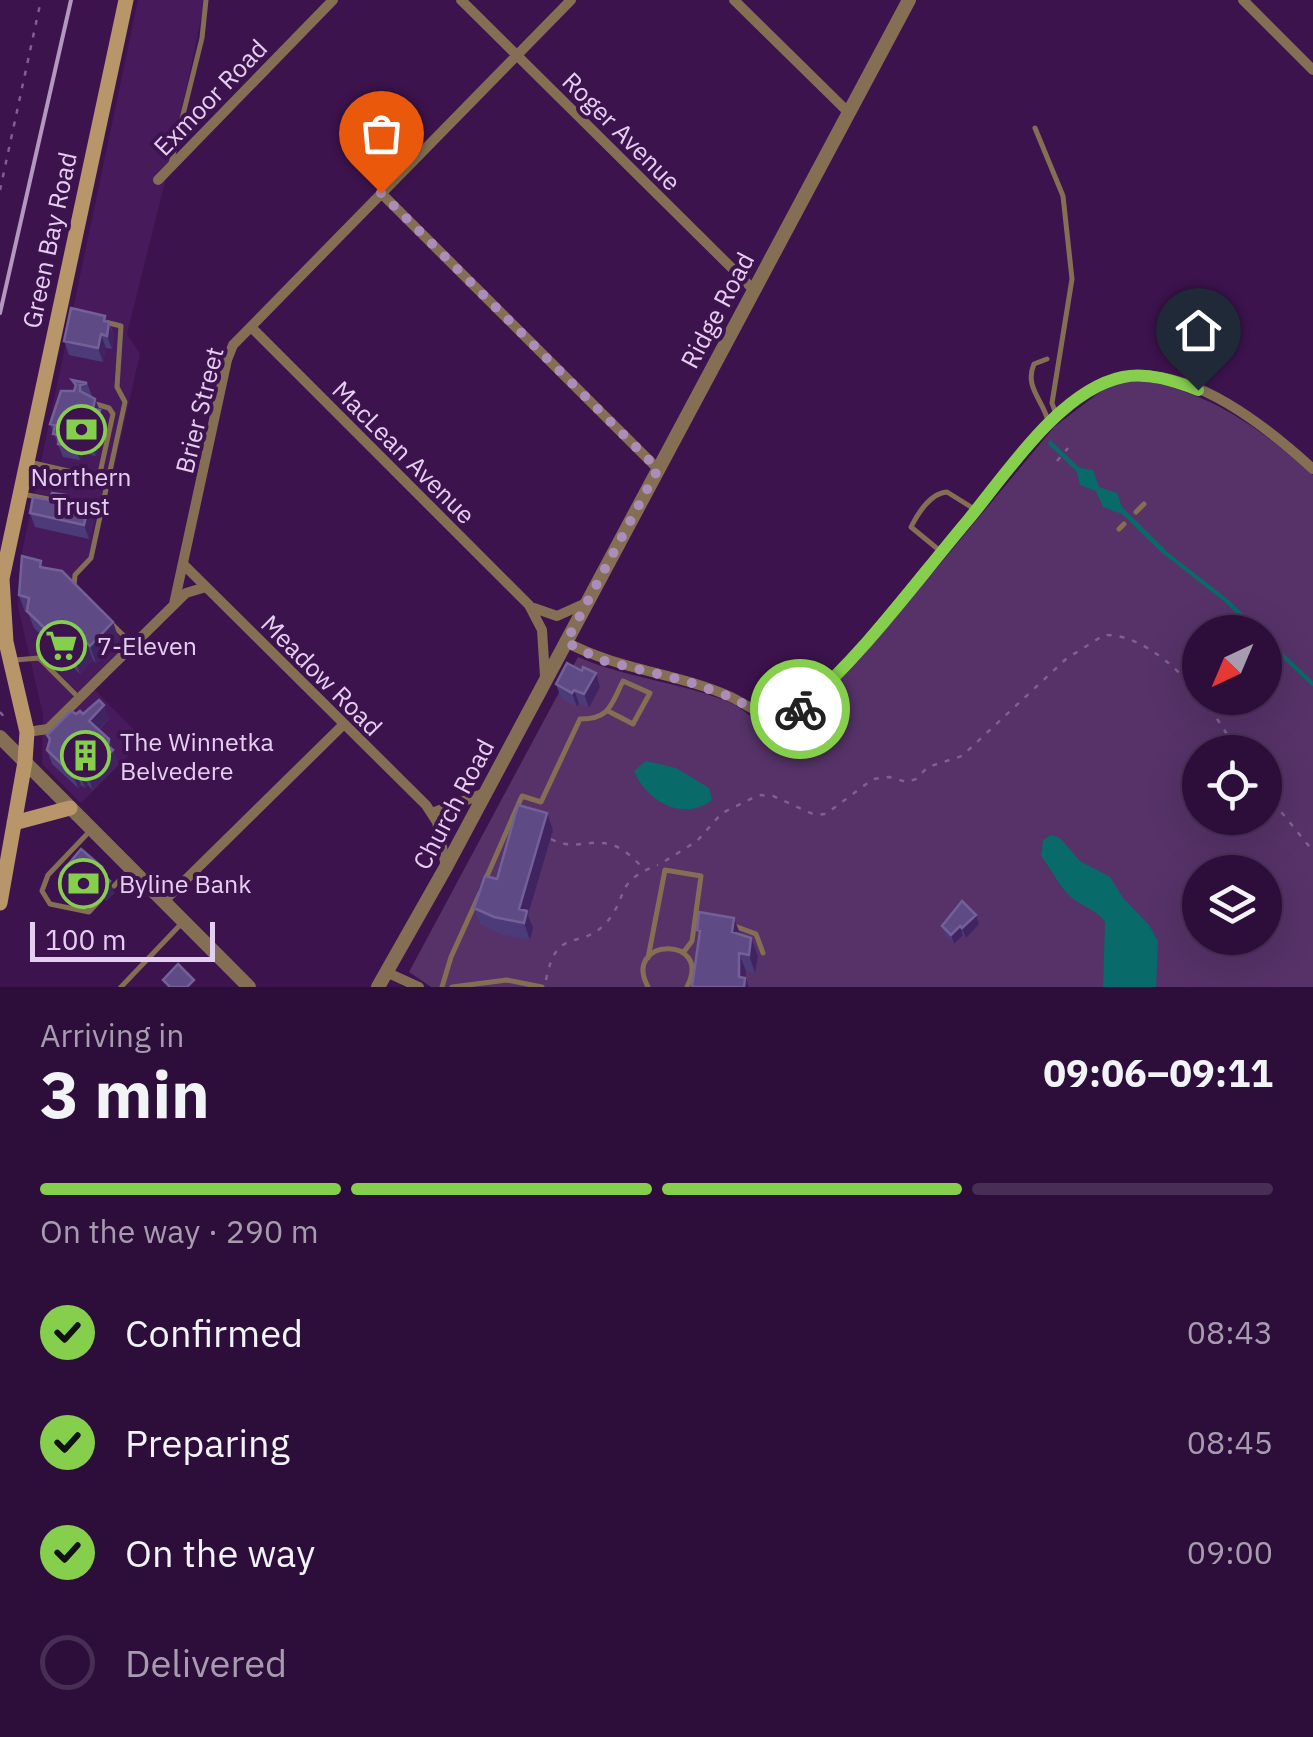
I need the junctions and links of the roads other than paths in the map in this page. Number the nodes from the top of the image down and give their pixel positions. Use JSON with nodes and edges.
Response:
{"nodes":[{"id":1,"x":126,"y":0,"type":"edge"},
{"id":2,"x":206,"y":0,"type":"edge"},
{"id":3,"x":333,"y":0,"type":"edge"},
{"id":4,"x":462,"y":0,"type":"edge"},
{"id":5,"x":571,"y":0,"type":"edge"},
{"id":6,"x":734,"y":0,"type":"edge"},
{"id":7,"x":909,"y":0,"type":"edge"},
{"id":8,"x":1243,"y":0,"type":"edge"},
{"id":9,"x":517,"y":55,"type":"junction"},
{"id":10,"x":1313,"y":70,"type":"edge"},
{"id":11,"x":848,"y":112,"type":"junction"},
{"id":12,"x":1036,"y":128,"type":"dead end"},
{"id":13,"x":170,"y":168,"type":"junction"},
{"id":14,"x":158,"y":180,"type":"dead end"},
{"id":15,"x":381,"y":193,"type":"junction"},
{"id":16,"x":754,"y":290,"type":"junction"},
{"id":17,"x":59,"y":311,"type":"junction"},
{"id":18,"x":76,"y":315,"type":"edge"},
{"id":19,"x":92,"y":319,"type":"edge"},
{"id":20,"x":251,"y":327,"type":"junction"},
{"id":21,"x":1046,"y":359,"type":"dead end"},
{"id":22,"x":41,"y":391,"type":"junction"},
{"id":23,"x":59,"y":395,"type":"edge"},
{"id":24,"x":90,"y":402,"type":"edge"},
{"id":25,"x":1053,"y":420,"type":"junction"},
{"id":26,"x":26,"y":461,"type":"junction"},
{"id":27,"x":658,"y":469,"type":"junction"},
{"id":28,"x":1313,"y":469,"type":"edge"},
{"id":29,"x":19,"y":494,"type":"junction"},
{"id":30,"x":68,"y":503,"type":"edge"},
{"id":31,"x":1144,"y":504,"type":"dead end"},
{"id":32,"x":976,"y":510,"type":"junction"},
{"id":33,"x":1136,"y":512,"type":"dead end"},
{"id":34,"x":941,"y":552,"type":"junction"},
{"id":35,"x":184,"y":564,"type":"junction"},
{"id":36,"x":206,"y":587,"type":"junction"},
{"id":37,"x":86,"y":598,"type":"edge"},
{"id":38,"x":586,"y":603,"type":"junction"},
{"id":39,"x":174,"y":604,"type":"junction"},
{"id":40,"x":529,"y":604,"type":"junction"},
{"id":41,"x":109,"y":621,"type":"edge"},
{"id":42,"x":566,"y":642,"type":"junction"},
{"id":43,"x":133,"y":645,"type":"junction"},
{"id":44,"x":11,"y":662,"type":"junction"},
{"id":45,"x":616,"y":664,"type":"junction"},
{"id":46,"x":545,"y":680,"type":"junction"},
{"id":47,"x":623,"y":681,"type":"junction"},
{"id":48,"x":18,"y":689,"type":"junction"},
{"id":49,"x":0,"y":695,"type":"edge"},
{"id":50,"x":79,"y":698,"type":"junction"},
{"id":51,"x":608,"y":711,"type":"junction"},
{"id":52,"x":343,"y":725,"type":"junction"},
{"id":53,"x":27,"y":732,"type":"junction"},
{"id":54,"x":0,"y":737,"type":"edge"},
{"id":55,"x":25,"y":762,"type":"junction"},
{"id":56,"x":485,"y":794,"type":"junction"},
{"id":57,"x":70,"y":808,"type":"junction"},
{"id":58,"x":432,"y":813,"type":"junction"},
{"id":59,"x":14,"y":824,"type":"junction"},
{"id":60,"x":92,"y":830,"type":"junction"},
{"id":61,"x":446,"y":867,"type":"junction"},
{"id":62,"x":130,"y":869,"type":"junction"},
{"id":63,"x":114,"y":886,"type":"edge"},
{"id":64,"x":100,"y":900,"type":"edge"},
{"id":65,"x":163,"y":902,"type":"junction"},
{"id":66,"x":0,"y":903,"type":"edge"},
{"id":67,"x":695,"y":920,"type":"junction"},
{"id":68,"x":184,"y":922,"type":"junction"},
{"id":69,"x":708,"y":922,"type":"edge"},
{"id":70,"x":722,"y":922,"type":"edge"},
{"id":71,"x":683,"y":953,"type":"junction"},
{"id":72,"x":763,"y":953,"type":"dead end"},
{"id":73,"x":648,"y":958,"type":"junction"},
{"id":74,"x":386,"y":972,"type":"junction"},
{"id":75,"x":121,"y":987,"type":"edge"},
{"id":76,"x":250,"y":987,"type":"edge"},
{"id":77,"x":378,"y":987,"type":"edge"},
{"id":78,"x":419,"y":987,"type":"edge"},
{"id":79,"x":442,"y":987,"type":"edge"},
{"id":80,"x":452,"y":987,"type":"edge"},
{"id":81,"x":543,"y":987,"type":"edge"},
{"id":82,"x":648,"y":987,"type":"edge"},
{"id":83,"x":687,"y":987,"type":"edge"}],
"edges":[{"from":1,"to":17,"type":"main road","name":"Green Bay Road"},
{"from":2,"to":13,"type":"lane"},
{"from":3,"to":13,"type":"street","name":"Exmoor Road"},
{"from":4,"to":9,"type":"street","name":"Roger Avenue"},
{"from":5,"to":9,"type":"street","name":"Brier Street"},
{"from":6,"to":11,"type":"street"},
{"from":7,"to":11,"type":"street","name":"Ridge Road"},
{"from":8,"to":10,"type":"street"},
{"from":9,"to":15,"type":"street","name":"Brier Street"},
{"from":9,"to":16,"type":"street","name":"Roger Avenue"},
{"from":11,"to":16,"type":"street","name":"Ridge Road"},
{"from":12,"to":25,"type":"lane"},
{"from":13,"to":14,"type":"street","name":"Exmoor Road"},
{"from":15,"to":20,"type":"street","name":"Brier Street"},
{"from":15,"to":27,"type":"street"},
{"from":16,"to":27,"type":"street","name":"Ridge Road"},
{"from":17,"to":18,"type":"lane"},
{"from":17,"to":22,"type":"main road","name":"Green Bay Road"},
{"from":19,"to":37,"type":"lane"},
{"from":20,"to":35,"type":"street","name":"Brier Street"},
{"from":20,"to":40,"type":"street","name":"MacLean Avenue"},
{"from":21,"to":25,"type":"lane"},
{"from":22,"to":23,"type":"lane"},
{"from":22,"to":26,"type":"main road","name":"Green Bay Road"},
{"from":24,"to":26,"type":"lane"},
{"from":25,"to":28,"type":"street"},
{"from":25,"to":32,"type":"street"},
{"from":26,"to":29,"type":"main road","name":"Green Bay Road"},
{"from":27,"to":38,"type":"street","name":"Ridge Road"},
{"from":29,"to":30,"type":"lane"},
{"from":29,"to":44,"type":"main road","name":"Green Bay Road"},
{"from":31,"to":33,"type":"lane"},
{"from":32,"to":34,"type":"street"},
{"from":32,"to":34,"type":"lane"},
{"from":34,"to":45,"type":"street"},
{"from":35,"to":36,"type":"street","name":"Meadow Road"},
{"from":35,"to":39,"type":"street","name":"Brier Street"},
{"from":36,"to":39,"type":"street"},
{"from":36,"to":52,"type":"street","name":"Meadow Road"},
{"from":38,"to":40,"type":"street"},
{"from":38,"to":42,"type":"street","name":"Ridge Road"},
{"from":39,"to":43,"type":"street"},
{"from":40,"to":46,"type":"street","name":"MacLean Avenue"},
{"from":41,"to":43,"type":"lane"},
{"from":42,"to":45,"type":"street"},
{"from":42,"to":46,"type":"street","name":"Church Road"},
{"from":43,"to":50,"type":"street"},
{"from":44,"to":48,"type":"main road","name":"Green Bay Road"},
{"from":44,"to":50,"type":"lane"},
{"from":45,"to":47,"type":"lane"},
{"from":46,"to":56,"type":"street","name":"Church Road"},
{"from":47,"to":51,"type":"lane"},
{"from":47,"to":51,"type":"lane"},
{"from":48,"to":49,"type":"main road"},
{"from":48,"to":53,"type":"main road","name":"Green Bay Road"},
{"from":50,"to":53,"type":"street"},
{"from":51,"to":79,"type":"lane"},
{"from":52,"to":58,"type":"street","name":"Meadow Road"},
{"from":52,"to":65,"type":"street"},
{"from":53,"to":55,"type":"main road","name":"Green Bay Road"},
{"from":54,"to":55,"type":"street"},
{"from":55,"to":57,"type":"street"},
{"from":55,"to":59,"type":"main road","name":"Green Bay Road"},
{"from":56,"to":58,"type":"street"},
{"from":56,"to":61,"type":"street","name":"Church Road"},
{"from":57,"to":59,"type":"main road"},
{"from":57,"to":60,"type":"street"},
{"from":58,"to":61,"type":"street"},
{"from":59,"to":66,"type":"main road","name":"Green Bay Road"},
{"from":60,"to":62,"type":"street"},
{"from":60,"to":64,"type":"lane"},
{"from":61,"to":74,"type":"street","name":"Church Road"},
{"from":62,"to":63,"type":"lane"},
{"from":62,"to":65,"type":"street"},
{"from":65,"to":68,"type":"street"},
{"from":67,"to":69,"type":"lane"},
{"from":67,"to":71,"type":"lane"},
{"from":67,"to":73,"type":"lane"},
{"from":68,"to":75,"type":"lane"},
{"from":68,"to":76,"type":"street"},
{"from":70,"to":72,"type":"lane"},
{"from":71,"to":73,"type":"lane"},
{"from":71,"to":83,"type":"lane"},
{"from":73,"to":82,"type":"lane"},
{"from":74,"to":77,"type":"street","name":"Church Road"},
{"from":74,"to":78,"type":"street"},
{"from":80,"to":81,"type":"lane"}]}
